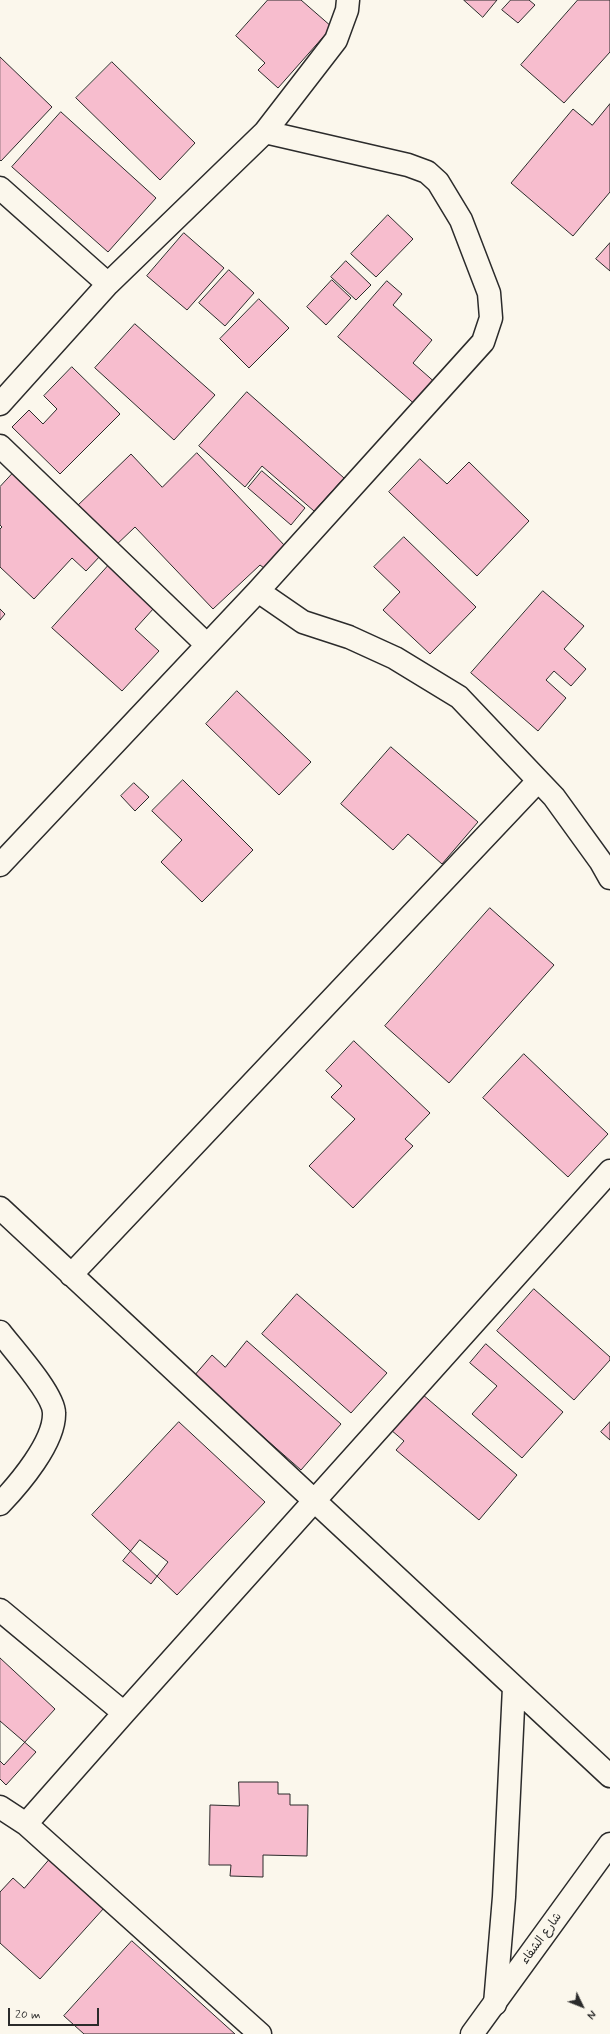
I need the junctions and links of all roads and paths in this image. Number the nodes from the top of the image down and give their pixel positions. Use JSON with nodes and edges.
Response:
{"nodes":[{"id":1,"x":348,"y":0,"type":"edge"},
{"id":2,"x":265,"y":132,"type":"junction"},
{"id":3,"x":0,"y":188,"type":"edge"},
{"id":4,"x":108,"y":284,"type":"junction"},
{"id":5,"x":0,"y":404,"type":"edge"},
{"id":6,"x":0,"y":446,"type":"edge"},
{"id":7,"x":258,"y":591,"type":"junction"},
{"id":8,"x":206,"y":644,"type":"junction"},
{"id":9,"x":538,"y":781,"type":"junction"},
{"id":10,"x":0,"y":865,"type":"edge"},
{"id":11,"x":610,"y":878,"type":"edge"},
{"id":12,"x":610,"y":1172,"type":"edge"},
{"id":13,"x":0,"y":1208,"type":"edge"},
{"id":14,"x":71,"y":1275,"type":"junction"},
{"id":15,"x":0,"y":1332,"type":"edge"},
{"id":16,"x":314,"y":1501,"type":"junction"},
{"id":17,"x":0,"y":1504,"type":"edge"},
{"id":18,"x":0,"y":1610,"type":"edge"},
{"id":19,"x":514,"y":1687,"type":"junction"},
{"id":20,"x":124,"y":1713,"type":"junction"},
{"id":21,"x":610,"y":1776,"type":"edge"},
{"id":22,"x":0,"y":1807,"type":"edge"},
{"id":23,"x":26,"y":1824,"type":"junction"},
{"id":24,"x":610,"y":1844,"type":"edge"},
{"id":25,"x":495,"y":2004,"type":"junction"},
{"id":26,"x":260,"y":2034,"type":"edge"},
{"id":27,"x":472,"y":2034,"type":"edge"}],
"edges":[{"from":1,"to":2,"type":"street"},
{"from":2,"to":4,"type":"street"},
{"from":2,"to":7,"type":"street"},
{"from":3,"to":4,"type":"street"},
{"from":4,"to":5,"type":"street"},
{"from":6,"to":8,"type":"street"},
{"from":7,"to":8,"type":"street"},
{"from":7,"to":9,"type":"street"},
{"from":8,"to":10,"type":"street"},
{"from":9,"to":11,"type":"street"},
{"from":9,"to":14,"type":"street"},
{"from":12,"to":16,"type":"street"},
{"from":13,"to":14,"type":"street"},
{"from":14,"to":16,"type":"street"},
{"from":15,"to":17,"type":"street"},
{"from":16,"to":19,"type":"street"},
{"from":16,"to":20,"type":"street"},
{"from":18,"to":20,"type":"street"},
{"from":19,"to":21,"type":"street"},
{"from":19,"to":25,"type":"street"},
{"from":20,"to":23,"type":"street"},
{"from":22,"to":23,"type":"street"},
{"from":23,"to":26,"type":"street"},
{"from":24,"to":25,"type":"street","name":"شارع الشفاء"},
{"from":25,"to":27,"type":"street","name":"شارع الشفاء"}]}
